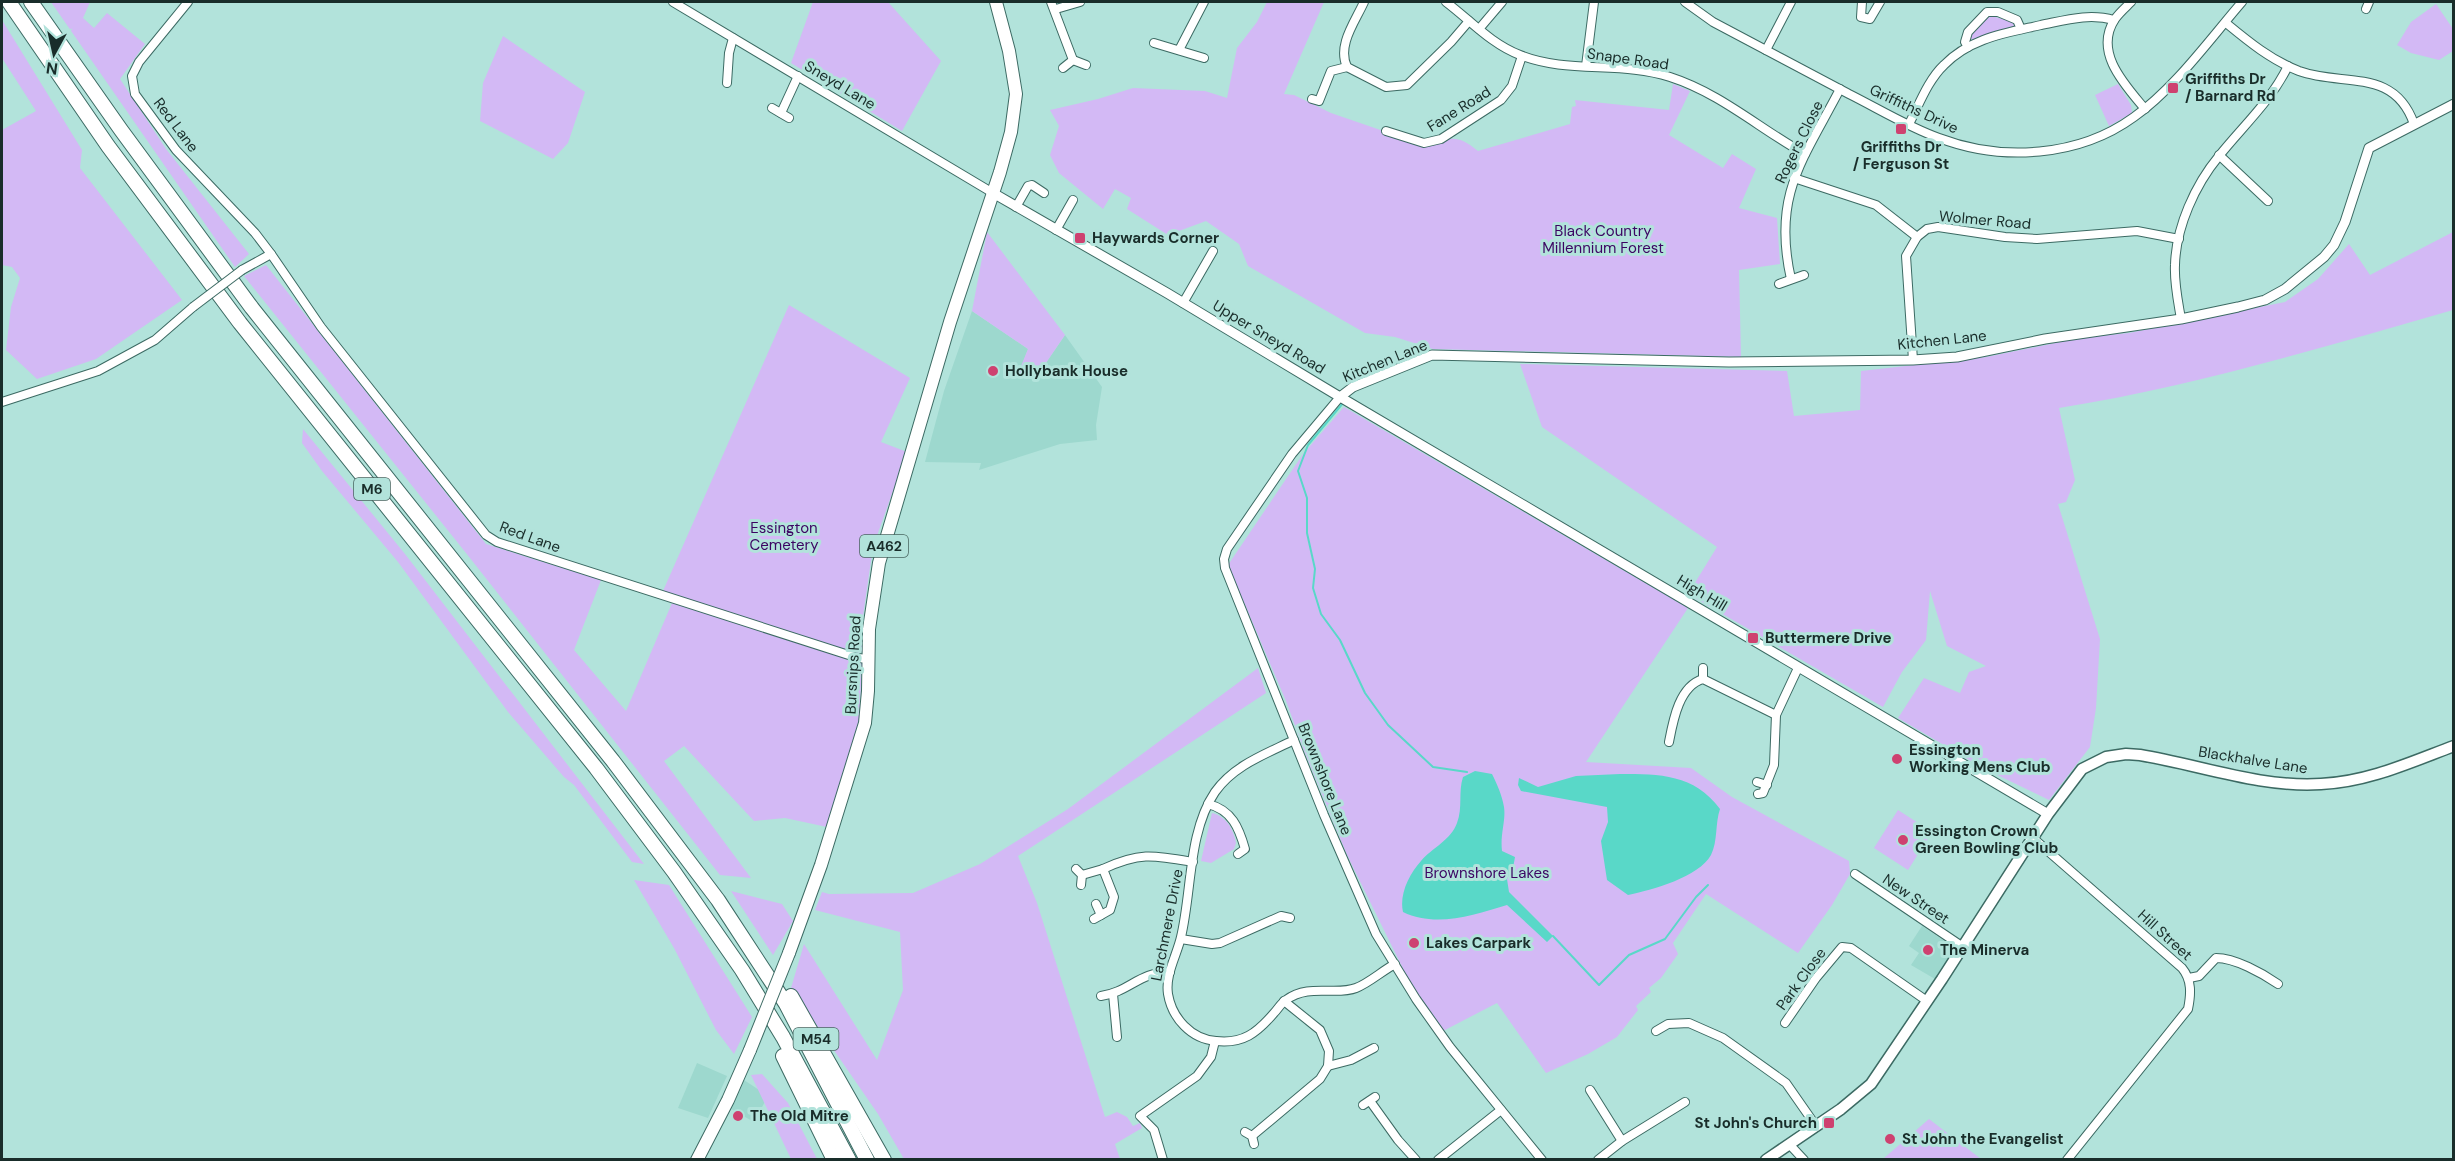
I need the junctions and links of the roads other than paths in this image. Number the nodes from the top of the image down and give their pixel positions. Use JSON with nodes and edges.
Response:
{"nodes":[{"id":1,"x":9,"y":2,"type":"edge"},
{"id":2,"x":31,"y":2,"type":"edge"},
{"id":3,"x":188,"y":2,"type":"edge"},
{"id":4,"x":673,"y":2,"type":"edge"},
{"id":5,"x":996,"y":2,"type":"edge"},
{"id":6,"x":1080,"y":2,"type":"edge"},
{"id":7,"x":1204,"y":2,"type":"edge"},
{"id":8,"x":1364,"y":2,"type":"edge"},
{"id":9,"x":1446,"y":2,"type":"edge"},
{"id":10,"x":1502,"y":2,"type":"edge"},
{"id":11,"x":1594,"y":2,"type":"edge"},
{"id":12,"x":1685,"y":2,"type":"edge"},
{"id":13,"x":1791,"y":2,"type":"edge"},
{"id":14,"x":1862,"y":2,"type":"edge"},
{"id":15,"x":1880,"y":2,"type":"edge"},
{"id":16,"x":2131,"y":2,"type":"edge"},
{"id":17,"x":2242,"y":2,"type":"edge"},
{"id":18,"x":1053,"y":5,"type":"edge"},
{"id":19,"x":2114,"y":20,"type":"junction"},
{"id":20,"x":1469,"y":21,"type":"junction"},
{"id":21,"x":2226,"y":23,"type":"junction"},
{"id":22,"x":1479,"y":29,"type":"junction"},
{"id":23,"x":2021,"y":29,"type":"junction"},
{"id":24,"x":733,"y":38,"type":"junction"},
{"id":25,"x":1154,"y":43,"type":"dead end"},
{"id":26,"x":1968,"y":47,"type":"junction"},
{"id":27,"x":1179,"y":50,"type":"junction"},
{"id":28,"x":1766,"y":50,"type":"junction"},
{"id":29,"x":1522,"y":56,"type":"junction"},
{"id":30,"x":1204,"y":58,"type":"dead end"},
{"id":31,"x":1073,"y":60,"type":"junction"},
{"id":32,"x":1086,"y":65,"type":"dead end"},
{"id":33,"x":1586,"y":66,"type":"junction"},
{"id":34,"x":2288,"y":66,"type":"junction"},
{"id":35,"x":1063,"y":68,"type":"dead end"},
{"id":36,"x":1347,"y":68,"type":"junction"},
{"id":37,"x":798,"y":76,"type":"junction"},
{"id":38,"x":727,"y":83,"type":"dead end"},
{"id":39,"x":1840,"y":89,"type":"junction"},
{"id":40,"x":1312,"y":99,"type":"dead end"},
{"id":41,"x":2454,"y":104,"type":"edge"},
{"id":42,"x":772,"y":108,"type":"dead end"},
{"id":43,"x":2145,"y":109,"type":"junction"},
{"id":44,"x":781,"y":113,"type":"junction"},
{"id":45,"x":789,"y":118,"type":"dead end"},
{"id":46,"x":1909,"y":124,"type":"junction"},
{"id":47,"x":2414,"y":124,"type":"junction"},
{"id":48,"x":1386,"y":131,"type":"dead end"},
{"id":49,"x":1805,"y":154,"type":"junction"},
{"id":50,"x":2219,"y":155,"type":"junction"},
{"id":51,"x":1794,"y":178,"type":"junction"},
{"id":52,"x":993,"y":193,"type":"junction"},
{"id":53,"x":1044,"y":193,"type":"dead end"},
{"id":54,"x":1073,"y":200,"type":"dead end"},
{"id":55,"x":2268,"y":201,"type":"dead end"},
{"id":56,"x":1016,"y":207,"type":"junction"},
{"id":57,"x":1056,"y":230,"type":"junction"},
{"id":58,"x":1917,"y":237,"type":"junction"},
{"id":59,"x":2179,"y":239,"type":"junction"},
{"id":60,"x":1213,"y":251,"type":"dead end"},
{"id":61,"x":271,"y":254,"type":"junction"},
{"id":62,"x":1804,"y":275,"type":"dead end"},
{"id":63,"x":1791,"y":279,"type":"junction"},
{"id":64,"x":1779,"y":284,"type":"dead end"},
{"id":65,"x":1183,"y":303,"type":"junction"},
{"id":66,"x":2181,"y":319,"type":"junction"},
{"id":67,"x":1913,"y":360,"type":"junction"},
{"id":68,"x":1340,"y":397,"type":"junction"},
{"id":69,"x":2,"y":402,"type":"edge"},
{"id":70,"x":868,"y":659,"type":"junction"},
{"id":71,"x":1703,"y":668,"type":"dead end"},
{"id":72,"x":1798,"y":668,"type":"junction"},
{"id":73,"x":1703,"y":679,"type":"junction"},
{"id":74,"x":1776,"y":715,"type":"junction"},
{"id":75,"x":1294,"y":740,"type":"junction"},
{"id":76,"x":1669,"y":741,"type":"dead end"},
{"id":77,"x":2454,"y":746,"type":"edge"},
{"id":78,"x":1757,"y":782,"type":"dead end"},
{"id":79,"x":1767,"y":786,"type":"junction"},
{"id":80,"x":1758,"y":794,"type":"dead end"},
{"id":81,"x":1208,"y":804,"type":"junction"},
{"id":82,"x":2048,"y":814,"type":"junction"},
{"id":83,"x":2033,"y":838,"type":"junction"},
{"id":84,"x":1238,"y":854,"type":"dead end"},
{"id":85,"x":1193,"y":862,"type":"junction"},
{"id":86,"x":1102,"y":869,"type":"junction"},
{"id":87,"x":1855,"y":874,"type":"dead end"},
{"id":88,"x":1081,"y":885,"type":"dead end"},
{"id":89,"x":1096,"y":904,"type":"dead end"},
{"id":90,"x":1281,"y":906,"type":"dead end"},
{"id":91,"x":1281,"y":916,"type":"junction"},
{"id":92,"x":1290,"y":918,"type":"dead end"},
{"id":93,"x":736,"y":928,"type":"junction"},
{"id":94,"x":1181,"y":939,"type":"junction"},
{"id":95,"x":1963,"y":947,"type":"junction"},
{"id":96,"x":1395,"y":964,"type":"junction"},
{"id":97,"x":742,"y":970,"type":"junction"},
{"id":98,"x":1170,"y":972,"type":"junction"},
{"id":99,"x":2189,"y":978,"type":"junction"},
{"id":100,"x":2278,"y":984,"type":"dead end"},
{"id":101,"x":1113,"y":994,"type":"junction"},
{"id":102,"x":1101,"y":996,"type":"dead end"},
{"id":103,"x":1284,"y":1001,"type":"junction"},
{"id":104,"x":1927,"y":1001,"type":"junction"},
{"id":105,"x":1785,"y":1023,"type":"dead end"},
{"id":106,"x":1656,"y":1031,"type":"dead end"},
{"id":107,"x":1117,"y":1037,"type":"dead end"},
{"id":108,"x":1215,"y":1041,"type":"junction"},
{"id":109,"x":1374,"y":1048,"type":"dead end"},
{"id":110,"x":1328,"y":1066,"type":"junction"},
{"id":111,"x":1590,"y":1090,"type":"dead end"},
{"id":112,"x":1369,"y":1101,"type":"dead end"},
{"id":113,"x":1685,"y":1102,"type":"dead end"},
{"id":114,"x":1501,"y":1110,"type":"junction"},
{"id":115,"x":1140,"y":1116,"type":"junction"},
{"id":116,"x":1131,"y":1122,"type":"dead end"},
{"id":117,"x":1816,"y":1126,"type":"junction"},
{"id":118,"x":1250,"y":1138,"type":"dead end"},
{"id":119,"x":1622,"y":1141,"type":"junction"},
{"id":120,"x":1790,"y":1145,"type":"junction"},
{"id":121,"x":697,"y":1160,"type":"edge"},
{"id":122,"x":834,"y":1160,"type":"edge"},
{"id":123,"x":849,"y":1160,"type":"edge"},
{"id":124,"x":867,"y":1160,"type":"edge"},
{"id":125,"x":884,"y":1160,"type":"edge"},
{"id":126,"x":1163,"y":1160,"type":"edge"},
{"id":127,"x":1416,"y":1160,"type":"edge"},
{"id":128,"x":1438,"y":1160,"type":"edge"},
{"id":129,"x":1542,"y":1160,"type":"edge"},
{"id":130,"x":1598,"y":1160,"type":"edge"},
{"id":131,"x":1766,"y":1160,"type":"edge"},
{"id":132,"x":1804,"y":1160,"type":"edge"},
{"id":133,"x":2067,"y":1160,"type":"edge"}],
"edges":[{"from":1,"to":97,"type":"highway","number":"M6"},
{"from":2,"to":93,"type":"highway","number":"M6"},
{"from":3,"to":61,"type":"street","name":"Red Lane"},
{"from":4,"to":24,"type":"street","name":"Sneyd Lane"},
{"from":5,"to":52,"type":"main road","number":"A462"},
{"from":6,"to":18,"type":"street"},
{"from":7,"to":27,"type":"street"},
{"from":8,"to":36,"type":"street"},
{"from":9,"to":20,"type":"street","name":"Snape Road"},
{"from":10,"to":22,"type":"street"},
{"from":11,"to":33,"type":"street"},
{"from":12,"to":28,"type":"street","name":"Griffiths Drive"},
{"from":13,"to":28,"type":"street"},
{"from":14,"to":15,"type":"street"},
{"from":16,"to":19,"type":"street"},
{"from":17,"to":21,"type":"street","name":"Griffiths Drive"},
{"from":18,"to":31,"type":"street"},
{"from":19,"to":23,"type":"street"},
{"from":19,"to":43,"type":"street"},
{"from":20,"to":22,"type":"street","name":"Snape Road"},
{"from":20,"to":36,"type":"street"},
{"from":21,"to":34,"type":"street"},
{"from":21,"to":43,"type":"street","name":"Griffiths Drive"},
{"from":22,"to":29,"type":"street","name":"Snape Road"},
{"from":23,"to":26,"type":"street"},
{"from":23,"to":26,"type":"street"},
{"from":24,"to":37,"type":"street","name":"Sneyd Lane"},
{"from":24,"to":38,"type":"street"},
{"from":25,"to":27,"type":"street"},
{"from":26,"to":46,"type":"street"},
{"from":27,"to":30,"type":"street"},
{"from":28,"to":39,"type":"street","name":"Griffiths Drive"},
{"from":29,"to":33,"type":"street","name":"Snape Road"},
{"from":29,"to":48,"type":"street","name":"Fane Road"},
{"from":31,"to":32,"type":"street"},
{"from":31,"to":35,"type":"street"},
{"from":33,"to":49,"type":"street","name":"Snape Road"},
{"from":34,"to":47,"type":"street"},
{"from":34,"to":50,"type":"street"},
{"from":36,"to":40,"type":"street"},
{"from":37,"to":44,"type":"street"},
{"from":37,"to":52,"type":"street","name":"Sneyd Lane"},
{"from":39,"to":46,"type":"street","name":"Griffiths Drive"},
{"from":39,"to":49,"type":"street","name":"Rogers Close"},
{"from":41,"to":47,"type":"street","name":"Kitchen Lane"},
{"from":42,"to":44,"type":"street"},
{"from":43,"to":46,"type":"street","name":"Griffiths Drive"},
{"from":44,"to":45,"type":"street"},
{"from":47,"to":66,"type":"street","name":"Kitchen Lane"},
{"from":49,"to":51,"type":"street","name":"Rogers Close"},
{"from":50,"to":55,"type":"street"},
{"from":50,"to":59,"type":"street"},
{"from":51,"to":58,"type":"street"},
{"from":51,"to":63,"type":"street","name":"Rogers Close"},
{"from":52,"to":56,"type":"street","name":"Upper Sneyd Road"},
{"from":52,"to":70,"type":"main road","name":"Bursnips Road","number":"A462"},
{"from":53,"to":56,"type":"street"},
{"from":54,"to":57,"type":"street"},
{"from":56,"to":57,"type":"street","name":"Upper Sneyd Road"},
{"from":57,"to":65,"type":"street","name":"Upper Sneyd Road"},
{"from":58,"to":59,"type":"street","name":"Wolmer Road"},
{"from":58,"to":67,"type":"street"},
{"from":59,"to":66,"type":"street"},
{"from":60,"to":65,"type":"street"},
{"from":61,"to":69,"type":"street","bridge":true},
{"from":61,"to":70,"type":"street","name":"Red Lane"},
{"from":62,"to":63,"type":"street"},
{"from":63,"to":64,"type":"street"},
{"from":65,"to":68,"type":"street","name":"Upper Sneyd Road"},
{"from":66,"to":67,"type":"street","name":"Kitchen Lane"},
{"from":67,"to":68,"type":"street","name":"Kitchen Lane"},
{"from":68,"to":72,"type":"street","name":"High Hill"},
{"from":68,"to":75,"type":"street","name":"Brownshore Lane"},
{"from":70,"to":121,"type":"main road","name":"Bursnips Road","number":"A462","bridge":true},
{"from":71,"to":73,"type":"street"},
{"from":72,"to":74,"type":"street"},
{"from":72,"to":82,"type":"street","name":"High Hill"},
{"from":73,"to":74,"type":"street"},
{"from":73,"to":76,"type":"street"},
{"from":74,"to":79,"type":"street"},
{"from":75,"to":81,"type":"street","name":"Larchmere Drive"},
{"from":75,"to":96,"type":"street","name":"Brownshore Lane"},
{"from":77,"to":82,"type":"main road","name":"Blackhalve Lane"},
{"from":78,"to":79,"type":"street"},
{"from":79,"to":80,"type":"street"},
{"from":81,"to":84,"type":"street"},
{"from":81,"to":85,"type":"street","name":"Larchmere Drive"},
{"from":82,"to":83,"type":"main road"},
{"from":83,"to":95,"type":"main road"},
{"from":83,"to":99,"type":"street","name":"Hill Street"},
{"from":85,"to":86,"type":"street"},
{"from":85,"to":94,"type":"street","name":"Larchmere Drive"},
{"from":86,"to":88,"type":"street"},
{"from":86,"to":89,"type":"street"},
{"from":87,"to":95,"type":"street","name":"New Street"},
{"from":90,"to":91,"type":"street"},
{"from":91,"to":92,"type":"street"},
{"from":91,"to":94,"type":"street"},
{"from":93,"to":124,"type":"highway","number":"M6"},
{"from":93,"to":125,"type":"highway","number":"M54"},
{"from":94,"to":98,"type":"street","name":"Larchmere Drive"},
{"from":95,"to":104,"type":"main road"},
{"from":96,"to":103,"type":"street"},
{"from":96,"to":114,"type":"street","name":"Brownshore Lane"},
{"from":97,"to":122,"type":"highway","number":"M54"},
{"from":97,"to":123,"type":"highway","number":"M6"},
{"from":98,"to":101,"type":"street"},
{"from":98,"to":108,"type":"street","name":"Larchmere Drive"},
{"from":99,"to":100,"type":"street"},
{"from":99,"to":133,"type":"street","name":"Hill Street"},
{"from":101,"to":102,"type":"street"},
{"from":101,"to":107,"type":"street"},
{"from":103,"to":108,"type":"street"},
{"from":103,"to":110,"type":"street"},
{"from":104,"to":105,"type":"street","name":"Park Close"},
{"from":104,"to":117,"type":"main road"},
{"from":106,"to":117,"type":"street"},
{"from":108,"to":115,"type":"street"},
{"from":109,"to":110,"type":"street"},
{"from":110,"to":118,"type":"street"},
{"from":111,"to":119,"type":"street"},
{"from":112,"to":127,"type":"street"},
{"from":113,"to":119,"type":"street"},
{"from":114,"to":128,"type":"street"},
{"from":114,"to":129,"type":"street","name":"Brownshore Lane"},
{"from":115,"to":116,"type":"street"},
{"from":115,"to":126,"type":"street"},
{"from":117,"to":120,"type":"main road"},
{"from":119,"to":130,"type":"street"},
{"from":120,"to":131,"type":"main road"},
{"from":120,"to":132,"type":"street"}]}
